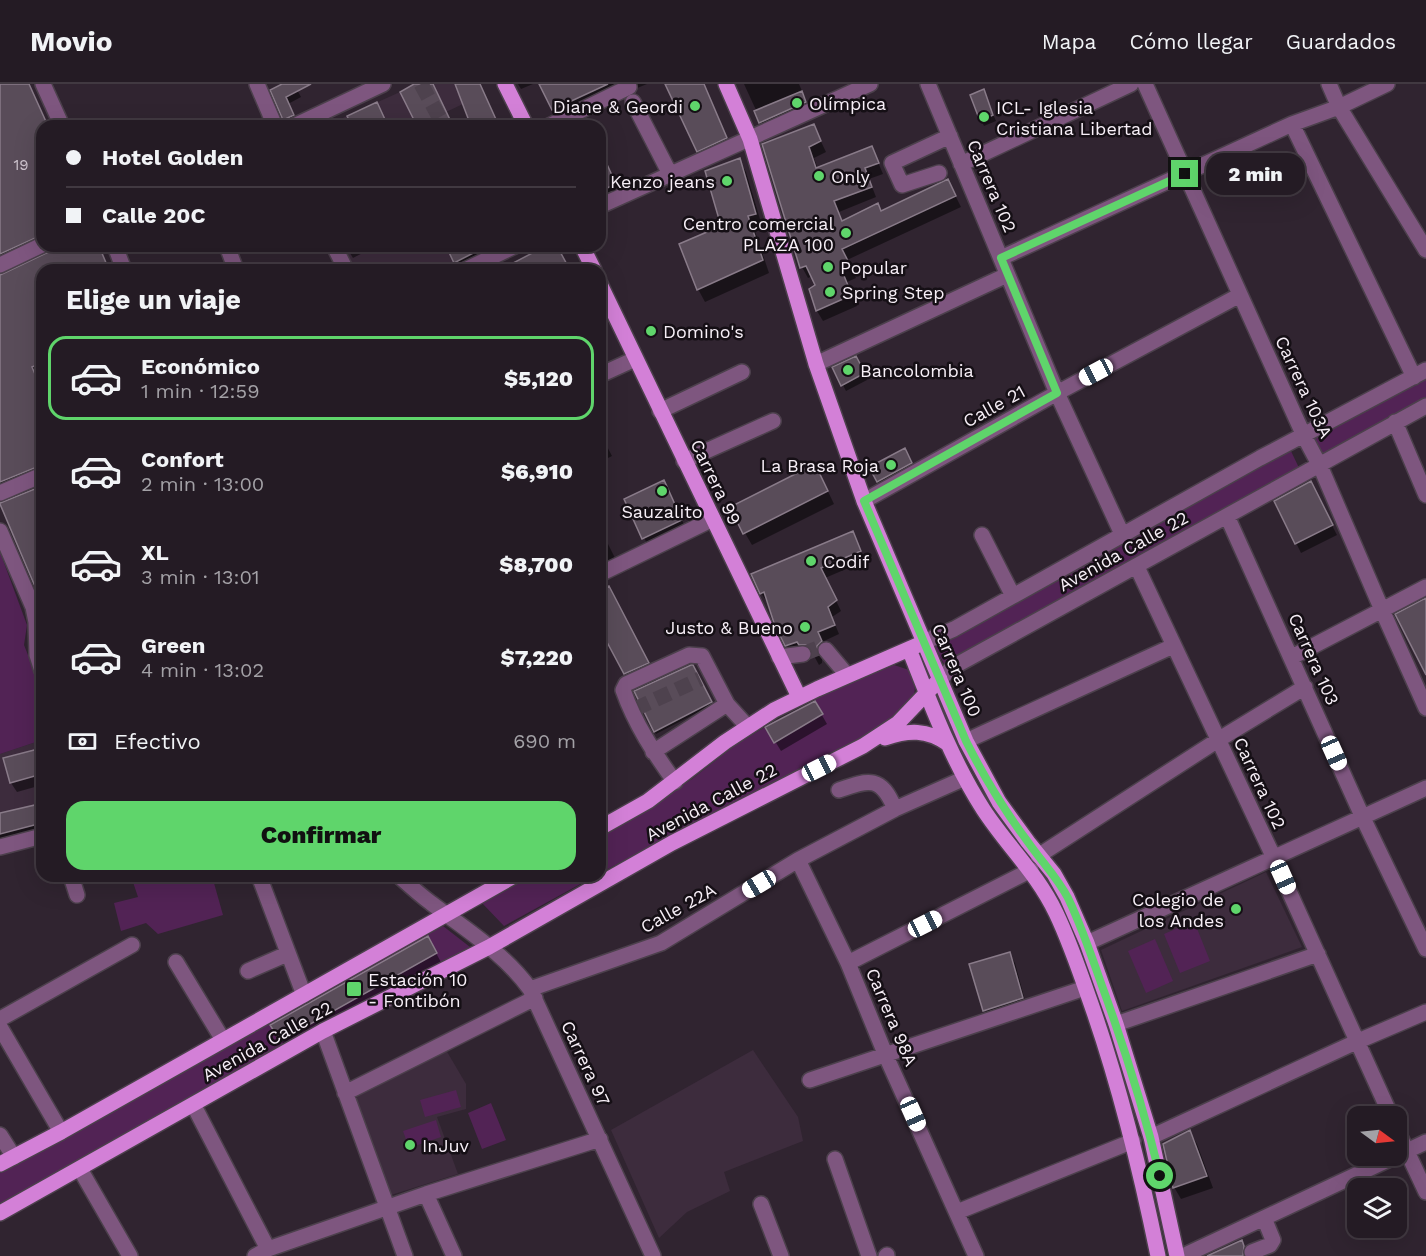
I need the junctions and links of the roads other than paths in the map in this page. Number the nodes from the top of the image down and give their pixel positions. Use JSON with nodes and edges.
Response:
{"nodes":[{"id":1,"x":42,"y":84,"type":"edge"},
{"id":2,"x":256,"y":84,"type":"edge"},
{"id":3,"x":383,"y":84,"type":"edge"},
{"id":4,"x":505,"y":84,"type":"edge"},
{"id":5,"x":726,"y":84,"type":"edge"},
{"id":6,"x":870,"y":84,"type":"edge"},
{"id":7,"x":928,"y":84,"type":"edge"},
{"id":8,"x":1131,"y":84,"type":"edge"},
{"id":9,"x":1144,"y":84,"type":"edge"},
{"id":10,"x":1329,"y":84,"type":"edge"},
{"id":11,"x":1387,"y":84,"type":"edge"},
{"id":12,"x":1339,"y":107,"type":"junction"},
{"id":13,"x":59,"y":120,"type":"edge"},
{"id":14,"x":272,"y":120,"type":"edge"},
{"id":15,"x":307,"y":120,"type":"edge"},
{"id":16,"x":523,"y":120,"type":"edge"},
{"id":17,"x":565,"y":120,"type":"edge"},
{"id":18,"x":1292,"y":124,"type":"junction"},
{"id":19,"x":950,"y":136,"type":"junction"},
{"id":20,"x":750,"y":139,"type":"junction"},
{"id":21,"x":961,"y":164,"type":"junction"},
{"id":22,"x":939,"y":173,"type":"dead end"},
{"id":23,"x":670,"y":174,"type":"junction"},
{"id":24,"x":1185,"y":174,"type":"junction"},
{"id":25,"x":606,"y":203,"type":"edge"},
{"id":26,"x":36,"y":248,"type":"edge"},
{"id":27,"x":1426,"y":250,"type":"edge"},
{"id":28,"x":502,"y":252,"type":"edge"},
{"id":29,"x":1001,"y":258,"type":"junction"},
{"id":30,"x":478,"y":264,"type":"edge"},
{"id":31,"x":0,"y":265,"type":"edge"},
{"id":32,"x":1007,"y":275,"type":"junction"},
{"id":33,"x":1240,"y":295,"type":"junction"},
{"id":34,"x":606,"y":297,"type":"edge"},
{"id":35,"x":635,"y":359,"type":"junction"},
{"id":36,"x":816,"y":364,"type":"junction"},
{"id":37,"x":606,"y":372,"type":"edge"},
{"id":38,"x":742,"y":372,"type":"dead end"},
{"id":39,"x":1420,"y":373,"type":"edge"},
{"id":40,"x":1057,"y":393,"type":"junction"},
{"id":41,"x":1426,"y":406,"type":"edge"},
{"id":42,"x":660,"y":411,"type":"junction"},
{"id":43,"x":773,"y":421,"type":"dead end"},
{"id":44,"x":1395,"y":423,"type":"junction"},
{"id":45,"x":1304,"y":436,"type":"junction"},
{"id":46,"x":684,"y":461,"type":"junction"},
{"id":47,"x":1319,"y":463,"type":"junction"},
{"id":48,"x":36,"y":478,"type":"edge"},
{"id":49,"x":0,"y":494,"type":"edge"},
{"id":50,"x":1426,"y":495,"type":"edge"},
{"id":51,"x":864,"y":501,"type":"junction"},
{"id":52,"x":1227,"y":516,"type":"junction"},
{"id":53,"x":713,"y":519,"type":"junction"},
{"id":54,"x":1122,"y":534,"type":"junction"},
{"id":55,"x":982,"y":535,"type":"dead end"},
{"id":56,"x":1,"y":538,"type":"edge"},
{"id":57,"x":1137,"y":567,"type":"junction"},
{"id":58,"x":606,"y":570,"type":"edge"},
{"id":59,"x":1426,"y":587,"type":"edge"},
{"id":60,"x":1013,"y":596,"type":"junction"},
{"id":61,"x":1382,"y":610,"type":"junction"},
{"id":62,"x":36,"y":622,"type":"edge"},
{"id":63,"x":924,"y":642,"type":"junction"},
{"id":64,"x":1173,"y":646,"type":"junction"},
{"id":65,"x":909,"y":649,"type":"junction"},
{"id":66,"x":826,"y":650,"type":"dead end"},
{"id":67,"x":803,"y":654,"type":"tunnel mouth"},
{"id":68,"x":779,"y":657,"type":"junction"},
{"id":69,"x":1292,"y":657,"type":"junction"},
{"id":70,"x":848,"y":675,"type":"junction"},
{"id":71,"x":940,"y":680,"type":"junction"},
{"id":72,"x":1305,"y":687,"type":"junction"},
{"id":73,"x":927,"y":694,"type":"junction"},
{"id":74,"x":799,"y":697,"type":"junction"},
{"id":75,"x":727,"y":705,"type":"junction"},
{"id":76,"x":1426,"y":708,"type":"edge"},
{"id":77,"x":747,"y":726,"type":"junction"},
{"id":78,"x":1218,"y":740,"type":"junction"},
{"id":79,"x":966,"y":741,"type":"junction"},
{"id":80,"x":948,"y":744,"type":"junction"},
{"id":81,"x":863,"y":746,"type":"junction"},
{"id":82,"x":653,"y":752,"type":"junction"},
{"id":83,"x":965,"y":778,"type":"junction"},
{"id":84,"x":675,"y":782,"type":"junction"},
{"id":85,"x":1426,"y":788,"type":"edge"},
{"id":86,"x":839,"y":790,"type":"dead end"},
{"id":87,"x":895,"y":809,"type":"junction"},
{"id":88,"x":1363,"y":818,"type":"junction"},
{"id":89,"x":606,"y":825,"type":"edge"},
{"id":90,"x":36,"y":838,"type":"edge"},
{"id":91,"x":0,"y":847,"type":"edge"},
{"id":92,"x":1038,"y":856,"type":"junction"},
{"id":93,"x":1274,"y":858,"type":"junction"},
{"id":94,"x":798,"y":860,"type":"junction"},
{"id":95,"x":1031,"y":870,"type":"junction"},
{"id":96,"x":606,"y":881,"type":"edge"},
{"id":97,"x":73,"y":882,"type":"edge"},
{"id":98,"x":261,"y":882,"type":"edge"},
{"id":99,"x":406,"y":882,"type":"edge"},
{"id":100,"x":503,"y":882,"type":"edge"},
{"id":101,"x":603,"y":882,"type":"edge"},
{"id":102,"x":77,"y":895,"type":"dead end"},
{"id":103,"x":446,"y":914,"type":"junction"},
{"id":104,"x":1087,"y":943,"type":"junction"},
{"id":105,"x":132,"y":945,"type":"dead end"},
{"id":106,"x":489,"y":947,"type":"junction"},
{"id":107,"x":1426,"y":949,"type":"edge"},
{"id":108,"x":287,"y":954,"type":"junction"},
{"id":109,"x":1318,"y":954,"type":"junction"},
{"id":110,"x":176,"y":962,"type":"dead end"},
{"id":111,"x":848,"y":963,"type":"junction"},
{"id":112,"x":248,"y":971,"type":"dead end"},
{"id":113,"x":1085,"y":988,"type":"junction"},
{"id":114,"x":532,"y":993,"type":"junction"},
{"id":115,"x":303,"y":995,"type":"junction"},
{"id":116,"x":1426,"y":1012,"type":"edge"},
{"id":117,"x":0,"y":1019,"type":"edge"},
{"id":118,"x":1116,"y":1024,"type":"junction"},
{"id":119,"x":0,"y":1027,"type":"edge"},
{"id":120,"x":323,"y":1031,"type":"junction"},
{"id":121,"x":223,"y":1040,"type":"junction"},
{"id":122,"x":1356,"y":1042,"type":"junction"},
{"id":123,"x":886,"y":1056,"type":"junction"},
{"id":124,"x":810,"y":1080,"type":"dead end"},
{"id":125,"x":345,"y":1093,"type":"junction"},
{"id":126,"x":194,"y":1106,"type":"junction"},
{"id":127,"x":1386,"y":1106,"type":"edge"},
{"id":128,"x":61,"y":1132,"type":"junction"},
{"id":129,"x":0,"y":1135,"type":"edge"},
{"id":130,"x":1151,"y":1137,"type":"junction"},
{"id":131,"x":600,"y":1138,"type":"junction"},
{"id":132,"x":1133,"y":1141,"type":"junction"},
{"id":133,"x":1426,"y":1142,"type":"edge"},
{"id":134,"x":1407,"y":1151,"type":"joint"},
{"id":135,"x":835,"y":1159,"type":"dead end"},
{"id":136,"x":7,"y":1160,"type":"edge"},
{"id":137,"x":1375,"y":1166,"type":"edge"},
{"id":138,"x":81,"y":1169,"type":"junction"},
{"id":139,"x":1426,"y":1192,"type":"edge"},
{"id":140,"x":426,"y":1194,"type":"junction"},
{"id":141,"x":761,"y":1204,"type":"dead end"},
{"id":142,"x":387,"y":1207,"type":"junction"},
{"id":143,"x":957,"y":1212,"type":"junction"},
{"id":144,"x":0,"y":1213,"type":"edge"},
{"id":145,"x":1264,"y":1218,"type":"junction"},
{"id":146,"x":262,"y":1252,"type":"edge"},
{"id":147,"x":1251,"y":1252,"type":"dead end"},
{"id":148,"x":130,"y":1256,"type":"edge"},
{"id":149,"x":405,"y":1256,"type":"edge"},
{"id":150,"x":454,"y":1256,"type":"edge"},
{"id":151,"x":653,"y":1256,"type":"edge"},
{"id":152,"x":781,"y":1256,"type":"edge"},
{"id":153,"x":869,"y":1256,"type":"edge"},
{"id":154,"x":976,"y":1256,"type":"edge"},
{"id":155,"x":1158,"y":1256,"type":"edge"},
{"id":156,"x":1177,"y":1256,"type":"edge"},
{"id":157,"x":1183,"y":1256,"type":"edge"}],
"edges":[{"from":1,"to":13,"type":"street"},
{"from":2,"to":14,"type":"street"},
{"from":3,"to":15,"type":"street"},
{"from":4,"to":16,"type":"main road"},
{"from":5,"to":20,"type":"main road","name":"Carrera 100"},
{"from":6,"to":20,"type":"street"},
{"from":7,"to":19,"type":"street","name":"Carrera 102"},
{"from":8,"to":21,"type":"street"},
{"from":9,"to":24,"type":"street","name":"Carrera 103A"},
{"from":10,"to":12,"type":"street"},
{"from":11,"to":12,"type":"street"},
{"from":12,"to":18,"type":"street"},
{"from":12,"to":27,"type":"street"},
{"from":17,"to":23,"type":"street"},
{"from":18,"to":24,"type":"street"},
{"from":18,"to":39,"type":"street"},
{"from":19,"to":21,"type":"street","name":"Carrera 102"},
{"from":19,"to":22,"type":"street"},
{"from":20,"to":23,"type":"street"},
{"from":20,"to":36,"type":"main road","name":"Carrera 100"},
{"from":21,"to":29,"type":"street","name":"Carrera 102"},
{"from":23,"to":25,"type":"street"},
{"from":24,"to":29,"type":"street"},
{"from":24,"to":33,"type":"street","name":"Carrera 103A"},
{"from":26,"to":31,"type":"street"},
{"from":28,"to":30,"type":"street"},
{"from":29,"to":32,"type":"street","name":"Carrera 102"},
{"from":32,"to":36,"type":"street"},
{"from":32,"to":40,"type":"street","name":"Carrera 102"},
{"from":33,"to":40,"type":"street","name":"Calle 21"},
{"from":33,"to":45,"type":"street","name":"Carrera 103A"},
{"from":34,"to":35,"type":"main road","name":"Carrera 99"},
{"from":35,"to":37,"type":"street"},
{"from":35,"to":42,"type":"main road","name":"Carrera 99"},
{"from":36,"to":51,"type":"main road","name":"Carrera 100"},
{"from":38,"to":42,"type":"street"},
{"from":39,"to":45,"type":"street","name":"Avenida Calle 22"},
{"from":40,"to":51,"type":"street","name":"Calle 21"},
{"from":40,"to":54,"type":"street","name":"Carrera 102"},
{"from":41,"to":44,"type":"street","name":"Avenida Calle 22"},
{"from":42,"to":46,"type":"main road","name":"Carrera 99"},
{"from":43,"to":46,"type":"street"},
{"from":44,"to":47,"type":"street","name":"Avenida Calle 22"},
{"from":44,"to":50,"type":"street"},
{"from":45,"to":47,"type":"street","name":"Carrera 103A"},
{"from":45,"to":54,"type":"street","name":"Avenida Calle 22"},
{"from":46,"to":53,"type":"main road","name":"Carrera 99"},
{"from":47,"to":52,"type":"street","name":"Avenida Calle 22"},
{"from":47,"to":61,"type":"street","name":"Carrera 103A"},
{"from":48,"to":49,"type":"street"},
{"from":51,"to":63,"type":"main road","name":"Carrera 100"},
{"from":52,"to":57,"type":"street","name":"Avenida Calle 22"},
{"from":52,"to":69,"type":"street","name":"Carrera 103"},
{"from":53,"to":58,"type":"street"},
{"from":53,"to":68,"type":"main road","name":"Carrera 99"},
{"from":54,"to":60,"type":"street","name":"Avenida Calle 22"},
{"from":55,"to":60,"type":"street"},
{"from":56,"to":62,"type":"street"},
{"from":57,"to":64,"type":"street","name":"Carrera 102"},
{"from":57,"to":71,"type":"street","name":"Avenida Calle 22"},
{"from":59,"to":61,"type":"street"},
{"from":60,"to":63,"type":"street","name":"Avenida Calle 22"},
{"from":61,"to":69,"type":"street"},
{"from":61,"to":76,"type":"street","name":"Carrera 103A"},
{"from":63,"to":65,"type":"main road","name":"Avenida Calle 22"},
{"from":63,"to":71,"type":"main road","name":"Carrera 100"},
{"from":64,"to":78,"type":"street","name":"Carrera 102"},
{"from":64,"to":79,"type":"street"},
{"from":65,"to":70,"type":"main road","name":"Avenida Calle 22"},
{"from":65,"to":73,"type":"main road","name":"Carrera 100"},
{"from":66,"to":70,"type":"street"},
{"from":67,"to":68,"type":"street"},
{"from":68,"to":74,"type":"main road","name":"Carrera 99"},
{"from":69,"to":72,"type":"street","name":"Carrera 103"},
{"from":70,"to":74,"type":"main road","name":"Avenida Calle 22"},
{"from":71,"to":73,"type":"main road","name":"Avenida Calle 22"},
{"from":71,"to":79,"type":"main road","name":"Carrera 100"},
{"from":72,"to":78,"type":"street"},
{"from":72,"to":88,"type":"street","name":"Carrera 103"},
{"from":73,"to":80,"type":"main road","name":"Carrera 100"},
{"from":73,"to":81,"type":"main road","name":"Avenida Calle 22"},
{"from":74,"to":77,"type":"main road","name":"Avenida Calle 22"},
{"from":75,"to":77,"type":"street"},
{"from":75,"to":82,"type":"street"},
{"from":75,"to":82,"type":"street"},
{"from":77,"to":84,"type":"main road","name":"Avenida Calle 22"},
{"from":78,"to":92,"type":"street"},
{"from":78,"to":93,"type":"street","name":"Carrera 102"},
{"from":79,"to":92,"type":"main road","name":"Carrera 100"},
{"from":80,"to":81,"type":"main road"},
{"from":80,"to":83,"type":"main road","name":"Carrera 100"},
{"from":81,"to":96,"type":"main road","name":"Avenida Calle 22"},
{"from":82,"to":84,"type":"street"},
{"from":83,"to":87,"type":"street","name":"Calle 22A"},
{"from":83,"to":95,"type":"main road","name":"Carrera 100"},
{"from":84,"to":89,"type":"main road","name":"Avenida Calle 22"},
{"from":85,"to":88,"type":"street"},
{"from":86,"to":87,"type":"street"},
{"from":87,"to":94,"type":"street","name":"Calle 22A"},
{"from":88,"to":93,"type":"street"},
{"from":88,"to":107,"type":"street","name":"Carrera 103"},
{"from":90,"to":91,"type":"street"},
{"from":92,"to":104,"type":"main road","name":"Carrera 100"},
{"from":93,"to":104,"type":"street"},
{"from":93,"to":109,"type":"street","name":"Carrera 102"},
{"from":94,"to":111,"type":"street","name":"Carrera 98A"},
{"from":94,"to":114,"type":"street","name":"Calle 22A"},
{"from":95,"to":111,"type":"street"},
{"from":95,"to":113,"type":"main road","name":"Carrera 100"},
{"from":97,"to":102,"type":"street"},
{"from":98,"to":108,"type":"street"},
{"from":99,"to":103,"type":"street","name":"Carrera 97"},
{"from":100,"to":103,"type":"main road","name":"Avenida Calle 22"},
{"from":101,"to":106,"type":"main road","name":"Avenida Calle 22"},
{"from":103,"to":106,"type":"street","name":"Carrera 97"},
{"from":103,"to":115,"type":"main road","name":"Avenida Calle 22"},
{"from":104,"to":118,"type":"main road","name":"Carrera 100"},
{"from":105,"to":117,"type":"street"},
{"from":106,"to":114,"type":"street","name":"Carrera 97"},
{"from":106,"to":120,"type":"main road","name":"Avenida Calle 22"},
{"from":108,"to":112,"type":"street"},
{"from":108,"to":115,"type":"street"},
{"from":109,"to":118,"type":"street"},
{"from":109,"to":122,"type":"street","name":"Carrera 102"},
{"from":110,"to":121,"type":"street"},
{"from":111,"to":123,"type":"street","name":"Carrera 98A"},
{"from":113,"to":123,"type":"street"},
{"from":113,"to":132,"type":"main road","name":"Carrera 100"},
{"from":114,"to":125,"type":"street","name":"Calle 22A"},
{"from":114,"to":131,"type":"street","name":"Carrera 97"},
{"from":115,"to":121,"type":"main road","name":"Avenida Calle 22"},
{"from":116,"to":122,"type":"street"},
{"from":118,"to":130,"type":"main road","name":"Carrera 100"},
{"from":119,"to":128,"type":"street"},
{"from":120,"to":125,"type":"street"},
{"from":120,"to":126,"type":"main road","name":"Avenida Calle 22"},
{"from":121,"to":128,"type":"main road","name":"Avenida Calle 22"},
{"from":122,"to":127,"type":"street","name":"Carrera 102"},
{"from":122,"to":130,"type":"street"},
{"from":123,"to":124,"type":"street"},
{"from":123,"to":143,"type":"street","name":"Carrera 98A"},
{"from":125,"to":142,"type":"street"},
{"from":126,"to":138,"type":"main road","name":"Avenida Calle 22"},
{"from":126,"to":146,"type":"street"},
{"from":128,"to":136,"type":"main road","name":"Avenida Calle 22"},
{"from":129,"to":136,"type":"street"},
{"from":130,"to":156,"type":"main road","name":"Carrera 100"},
{"from":131,"to":140,"type":"street"},
{"from":131,"to":151,"type":"street","name":"Carrera 97"},
{"from":132,"to":143,"type":"street"},
{"from":132,"to":155,"type":"main road","name":"Carrera 100"},
{"from":133,"to":134,"type":"street"},
{"from":134,"to":139,"type":"street"},
{"from":135,"to":153,"type":"street"},
{"from":137,"to":145,"type":"street"},
{"from":138,"to":144,"type":"main road","name":"Avenida Calle 22"},
{"from":138,"to":148,"type":"street"},
{"from":140,"to":142,"type":"street"},
{"from":140,"to":150,"type":"street"},
{"from":141,"to":152,"type":"street"},
{"from":142,"to":146,"type":"street"},
{"from":142,"to":149,"type":"street"},
{"from":143,"to":154,"type":"street","name":"Carrera 98A"},
{"from":145,"to":147,"type":"street"},
{"from":145,"to":157,"type":"street"}]}
